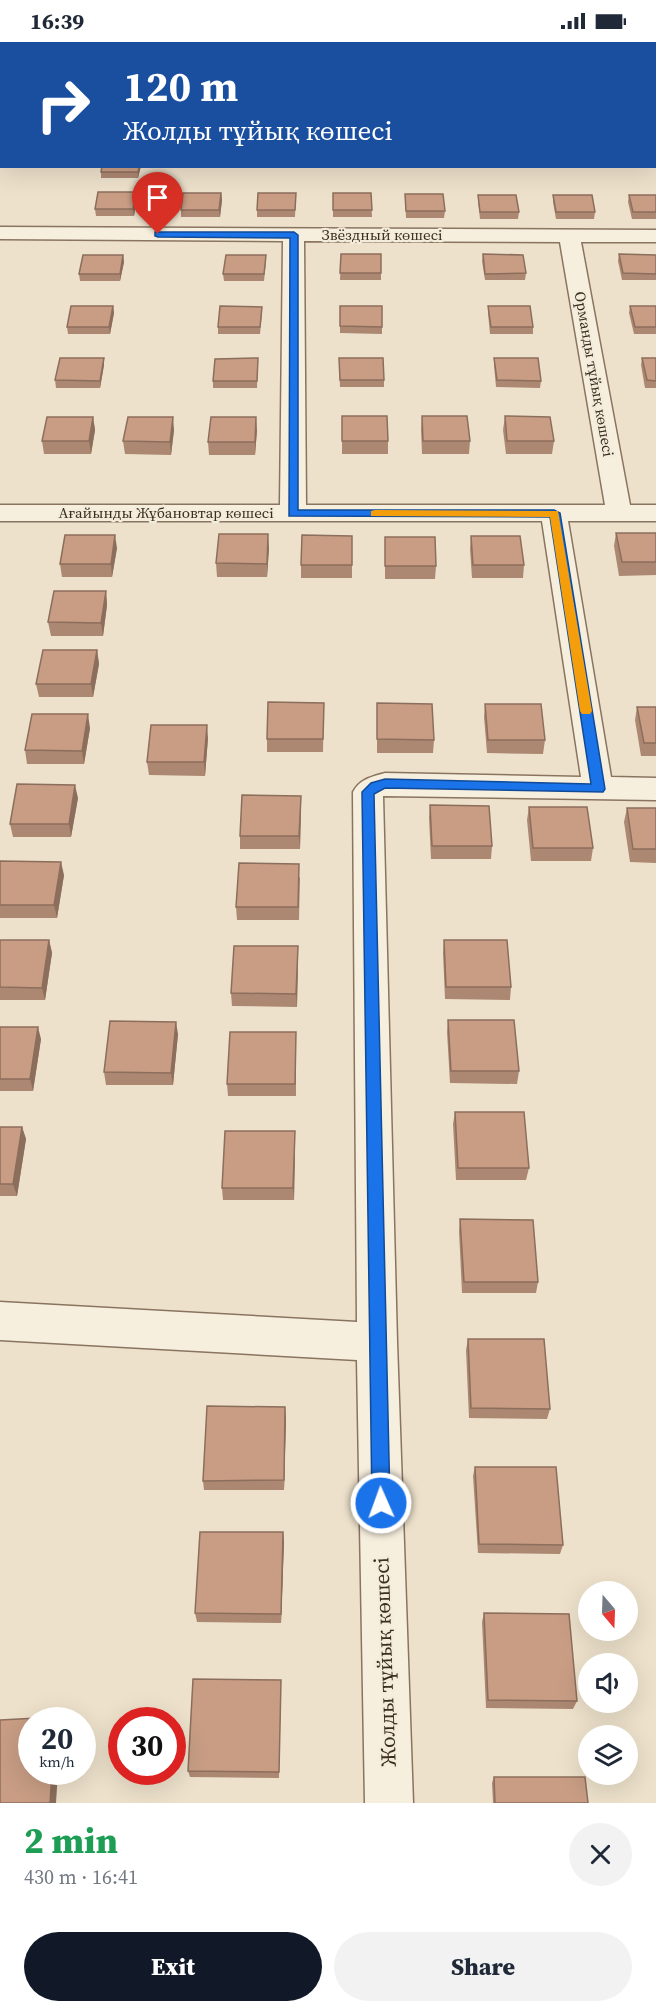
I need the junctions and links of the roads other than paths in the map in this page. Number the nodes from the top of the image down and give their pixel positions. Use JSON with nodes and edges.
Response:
{"nodes":[{"id":1,"x":0,"y":233,"type":"edge"},
{"id":2,"x":294,"y":235,"type":"junction"},
{"id":3,"x":569,"y":236,"type":"junction"},
{"id":4,"x":656,"y":236,"type":"edge"},
{"id":5,"x":0,"y":513,"type":"edge"},
{"id":6,"x":293,"y":513,"type":"junction"},
{"id":7,"x":554,"y":513,"type":"junction"},
{"id":8,"x":619,"y":513,"type":"junction"},
{"id":9,"x":656,"y":513,"type":"edge"},
{"id":10,"x":598,"y":789,"type":"junction"},
{"id":11,"x":656,"y":789,"type":"edge"},
{"id":12,"x":0,"y":1321,"type":"edge"},
{"id":13,"x":377,"y":1342,"type":"junction"},
{"id":14,"x":389,"y":1803,"type":"edge"}],
"edges":[{"from":1,"to":2,"type":"street","name":"Звёздный көшесі"},
{"from":2,"to":3,"type":"street","name":"Звёздный көшесі"},
{"from":2,"to":6,"type":"street"},
{"from":3,"to":4,"type":"street","name":"Звёздный көшесі"},
{"from":3,"to":8,"type":"street","name":"Орманды тұйық көшесі"},
{"from":5,"to":6,"type":"street","name":"Ағайынды Жұбановтар көшесі"},
{"from":6,"to":7,"type":"street","name":"Ағайынды Жұбановтар көшесі"},
{"from":7,"to":8,"type":"street","name":"Ағайынды Жұбановтар көшесі"},
{"from":7,"to":10,"type":"street"},
{"from":8,"to":9,"type":"street","name":"Ағайынды Жұбановтар көшесі"},
{"from":10,"to":11,"type":"street","name":"Жолды тұйық көшесі"},
{"from":10,"to":13,"type":"street","name":"Жолды тұйық көшесі"},
{"from":12,"to":13,"type":"street"},
{"from":13,"to":14,"type":"street","name":"Жолды тұйық көшесі"}]}
